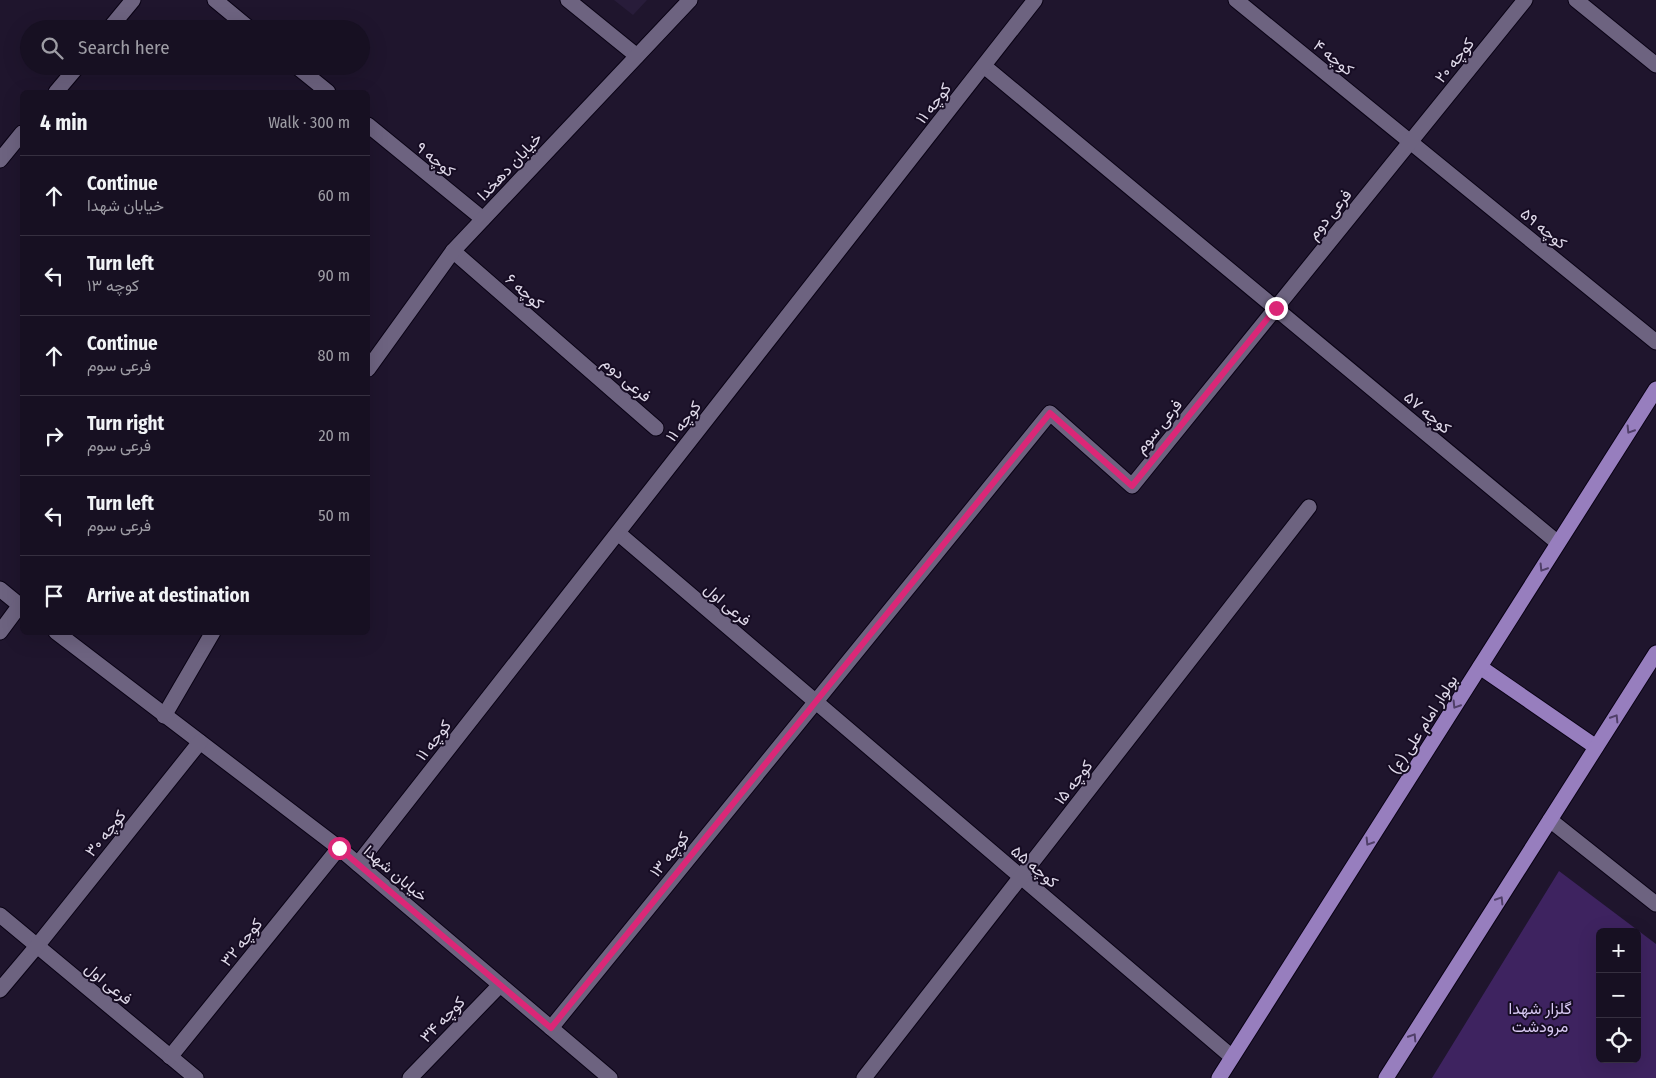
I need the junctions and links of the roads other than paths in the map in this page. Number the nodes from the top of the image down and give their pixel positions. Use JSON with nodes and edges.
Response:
{"nodes":[{"id":1,"x":133,"y":0,"type":"edge"},
{"id":2,"x":215,"y":0,"type":"edge"},
{"id":3,"x":568,"y":0,"type":"edge"},
{"id":4,"x":690,"y":0,"type":"edge"},
{"id":5,"x":1036,"y":0,"type":"edge"},
{"id":6,"x":1236,"y":0,"type":"edge"},
{"id":7,"x":1525,"y":0,"type":"edge"},
{"id":8,"x":1576,"y":0,"type":"edge"},
{"id":9,"x":116,"y":20,"type":"edge"},
{"id":10,"x":239,"y":20,"type":"edge"},
{"id":11,"x":637,"y":56,"type":"junction"},
{"id":12,"x":1656,"y":65,"type":"edge"},
{"id":13,"x":984,"y":66,"type":"junction"},
{"id":14,"x":70,"y":75,"type":"edge"},
{"id":15,"x":307,"y":75,"type":"edge"},
{"id":16,"x":58,"y":90,"type":"edge"},
{"id":17,"x":326,"y":90,"type":"edge"},
{"id":18,"x":370,"y":127,"type":"edge"},
{"id":19,"x":20,"y":135,"type":"edge"},
{"id":20,"x":1410,"y":142,"type":"junction"},
{"id":21,"x":0,"y":160,"type":"edge"},
{"id":22,"x":482,"y":219,"type":"junction"},
{"id":23,"x":453,"y":251,"type":"junction"},
{"id":24,"x":1276,"y":308,"type":"junction"},
{"id":25,"x":1656,"y":342,"type":"edge"},
{"id":26,"x":575,"y":358,"type":"joint"},
{"id":27,"x":370,"y":366,"type":"edge"},
{"id":28,"x":1656,"y":389,"type":"edge"},
{"id":29,"x":656,"y":428,"type":"dead end"},
{"id":30,"x":1309,"y":507,"type":"dead end"},
{"id":31,"x":618,"y":533,"type":"junction"},
{"id":32,"x":1558,"y":543,"type":"junction"},
{"id":33,"x":0,"y":589,"type":"edge"},
{"id":34,"x":20,"y":605,"type":"edge"},
{"id":35,"x":20,"y":607,"type":"edge"},
{"id":36,"x":0,"y":632,"type":"edge"},
{"id":37,"x":60,"y":635,"type":"edge"},
{"id":38,"x":211,"y":635,"type":"edge"},
{"id":39,"x":1656,"y":653,"type":"edge"},
{"id":40,"x":1480,"y":667,"type":"junction"},
{"id":41,"x":815,"y":702,"type":"junction"},
{"id":42,"x":164,"y":716,"type":"junction"},
{"id":43,"x":200,"y":742,"type":"junction"},
{"id":44,"x":1596,"y":747,"type":"junction"},
{"id":45,"x":1550,"y":820,"type":"junction"},
{"id":46,"x":339,"y":848,"type":"junction"},
{"id":47,"x":358,"y":864,"type":"junction"},
{"id":48,"x":1021,"y":877,"type":"junction"},
{"id":49,"x":1656,"y":904,"type":"edge"},
{"id":50,"x":0,"y":915,"type":"edge"},
{"id":51,"x":37,"y":946,"type":"junction"},
{"id":52,"x":500,"y":985,"type":"junction"},
{"id":53,"x":0,"y":990,"type":"edge"},
{"id":54,"x":551,"y":1028,"type":"junction"},
{"id":55,"x":170,"y":1058,"type":"junction"},
{"id":56,"x":1232,"y":1058,"type":"junction"},
{"id":57,"x":196,"y":1078,"type":"edge"},
{"id":58,"x":410,"y":1078,"type":"edge"},
{"id":59,"x":610,"y":1078,"type":"edge"},
{"id":60,"x":864,"y":1078,"type":"edge"},
{"id":61,"x":1219,"y":1078,"type":"edge"},
{"id":62,"x":1386,"y":1078,"type":"edge"}],
"edges":[{"from":1,"to":9,"type":"street"},
{"from":2,"to":10,"type":"street"},
{"from":3,"to":11,"type":"street"},
{"from":4,"to":11,"type":"street","name":"خیابان دهخدا"},
{"from":5,"to":13,"type":"street","name":"کوچه ۱۱"},
{"from":6,"to":20,"type":"street","name":"کوچه ۴"},
{"from":7,"to":20,"type":"street","name":"کوچه ۲۰"},
{"from":8,"to":12,"type":"street"},
{"from":11,"to":22,"type":"street","name":"خیابان دهخدا"},
{"from":13,"to":24,"type":"street"},
{"from":13,"to":31,"type":"street","name":"کوچه ۱۱"},
{"from":14,"to":16,"type":"street"},
{"from":15,"to":17,"type":"street"},
{"from":18,"to":22,"type":"street","name":"کوچه ۹"},
{"from":19,"to":21,"type":"street"},
{"from":20,"to":24,"type":"street","name":"فرعی دوم"},
{"from":20,"to":25,"type":"street","name":"کوچه ۵۹"},
{"from":22,"to":23,"type":"street","name":"خیابان دهخدا"},
{"from":23,"to":26,"type":"street","name":"کوچه ۶"},
{"from":23,"to":27,"type":"street","name":"خیابان دهخدا"},
{"from":24,"to":32,"type":"street","name":"کوچه ۵۷"},
{"from":24,"to":41,"type":"street","name":"فرعی سوم"},
{"from":26,"to":29,"type":"street","name":"فرعی دوم"},
{"from":28,"to":32,"type":"main road","name":"بولوار امام علی (ع)","one_way":true},
{"from":30,"to":48,"type":"street","name":"کوچه ۱۵"},
{"from":31,"to":41,"type":"street","name":"فرعی اول"},
{"from":31,"to":47,"type":"street","name":"کوچه ۱۱"},
{"from":32,"to":40,"type":"main road","name":"بولوار امام علی (ع)","one_way":true},
{"from":33,"to":34,"type":"street"},
{"from":35,"to":36,"type":"street"},
{"from":37,"to":42,"type":"street","name":"خیابان شهدا"},
{"from":38,"to":42,"type":"street"},
{"from":44,"to":39,"type":"main road","one_way":true},
{"from":40,"to":44,"type":"main road"},
{"from":40,"to":56,"type":"main road","name":"بولوار امام علی (ع)","one_way":true},
{"from":41,"to":48,"type":"street","name":"کوچه ۵۵"},
{"from":41,"to":54,"type":"street","name":"کوچه ۱۳"},
{"from":42,"to":43,"type":"street","name":"خیابان شهدا"},
{"from":43,"to":46,"type":"street","name":"خیابان شهدا"},
{"from":43,"to":51,"type":"street","name":"کوچه ۳۰"},
{"from":44,"to":45,"type":"main road"},
{"from":45,"to":49,"type":"street"},
{"from":62,"to":45,"type":"main road","one_way":true},
{"from":46,"to":47,"type":"street","name":"خیابان شهدا"},
{"from":46,"to":55,"type":"street","name":"کوچه ۳۲"},
{"from":47,"to":52,"type":"street","name":"خیابان شهدا"},
{"from":48,"to":56,"type":"street","name":"کوچه ۵۵"},
{"from":48,"to":60,"type":"street","name":"کوچه ۱۵"},
{"from":50,"to":51,"type":"street","name":"فرعی اول"},
{"from":51,"to":53,"type":"street","name":"کوچه ۳۰"},
{"from":51,"to":55,"type":"street","name":"فرعی اول"},
{"from":52,"to":54,"type":"street","name":"خیابان شهدا"},
{"from":52,"to":58,"type":"street","name":"کوچه ۳۴"},
{"from":54,"to":59,"type":"street","name":"خیابان شهدا"},
{"from":55,"to":57,"type":"street","name":"فرعی اول"},
{"from":56,"to":61,"type":"main road","name":"بولوار امام علی (ع)"}]}
